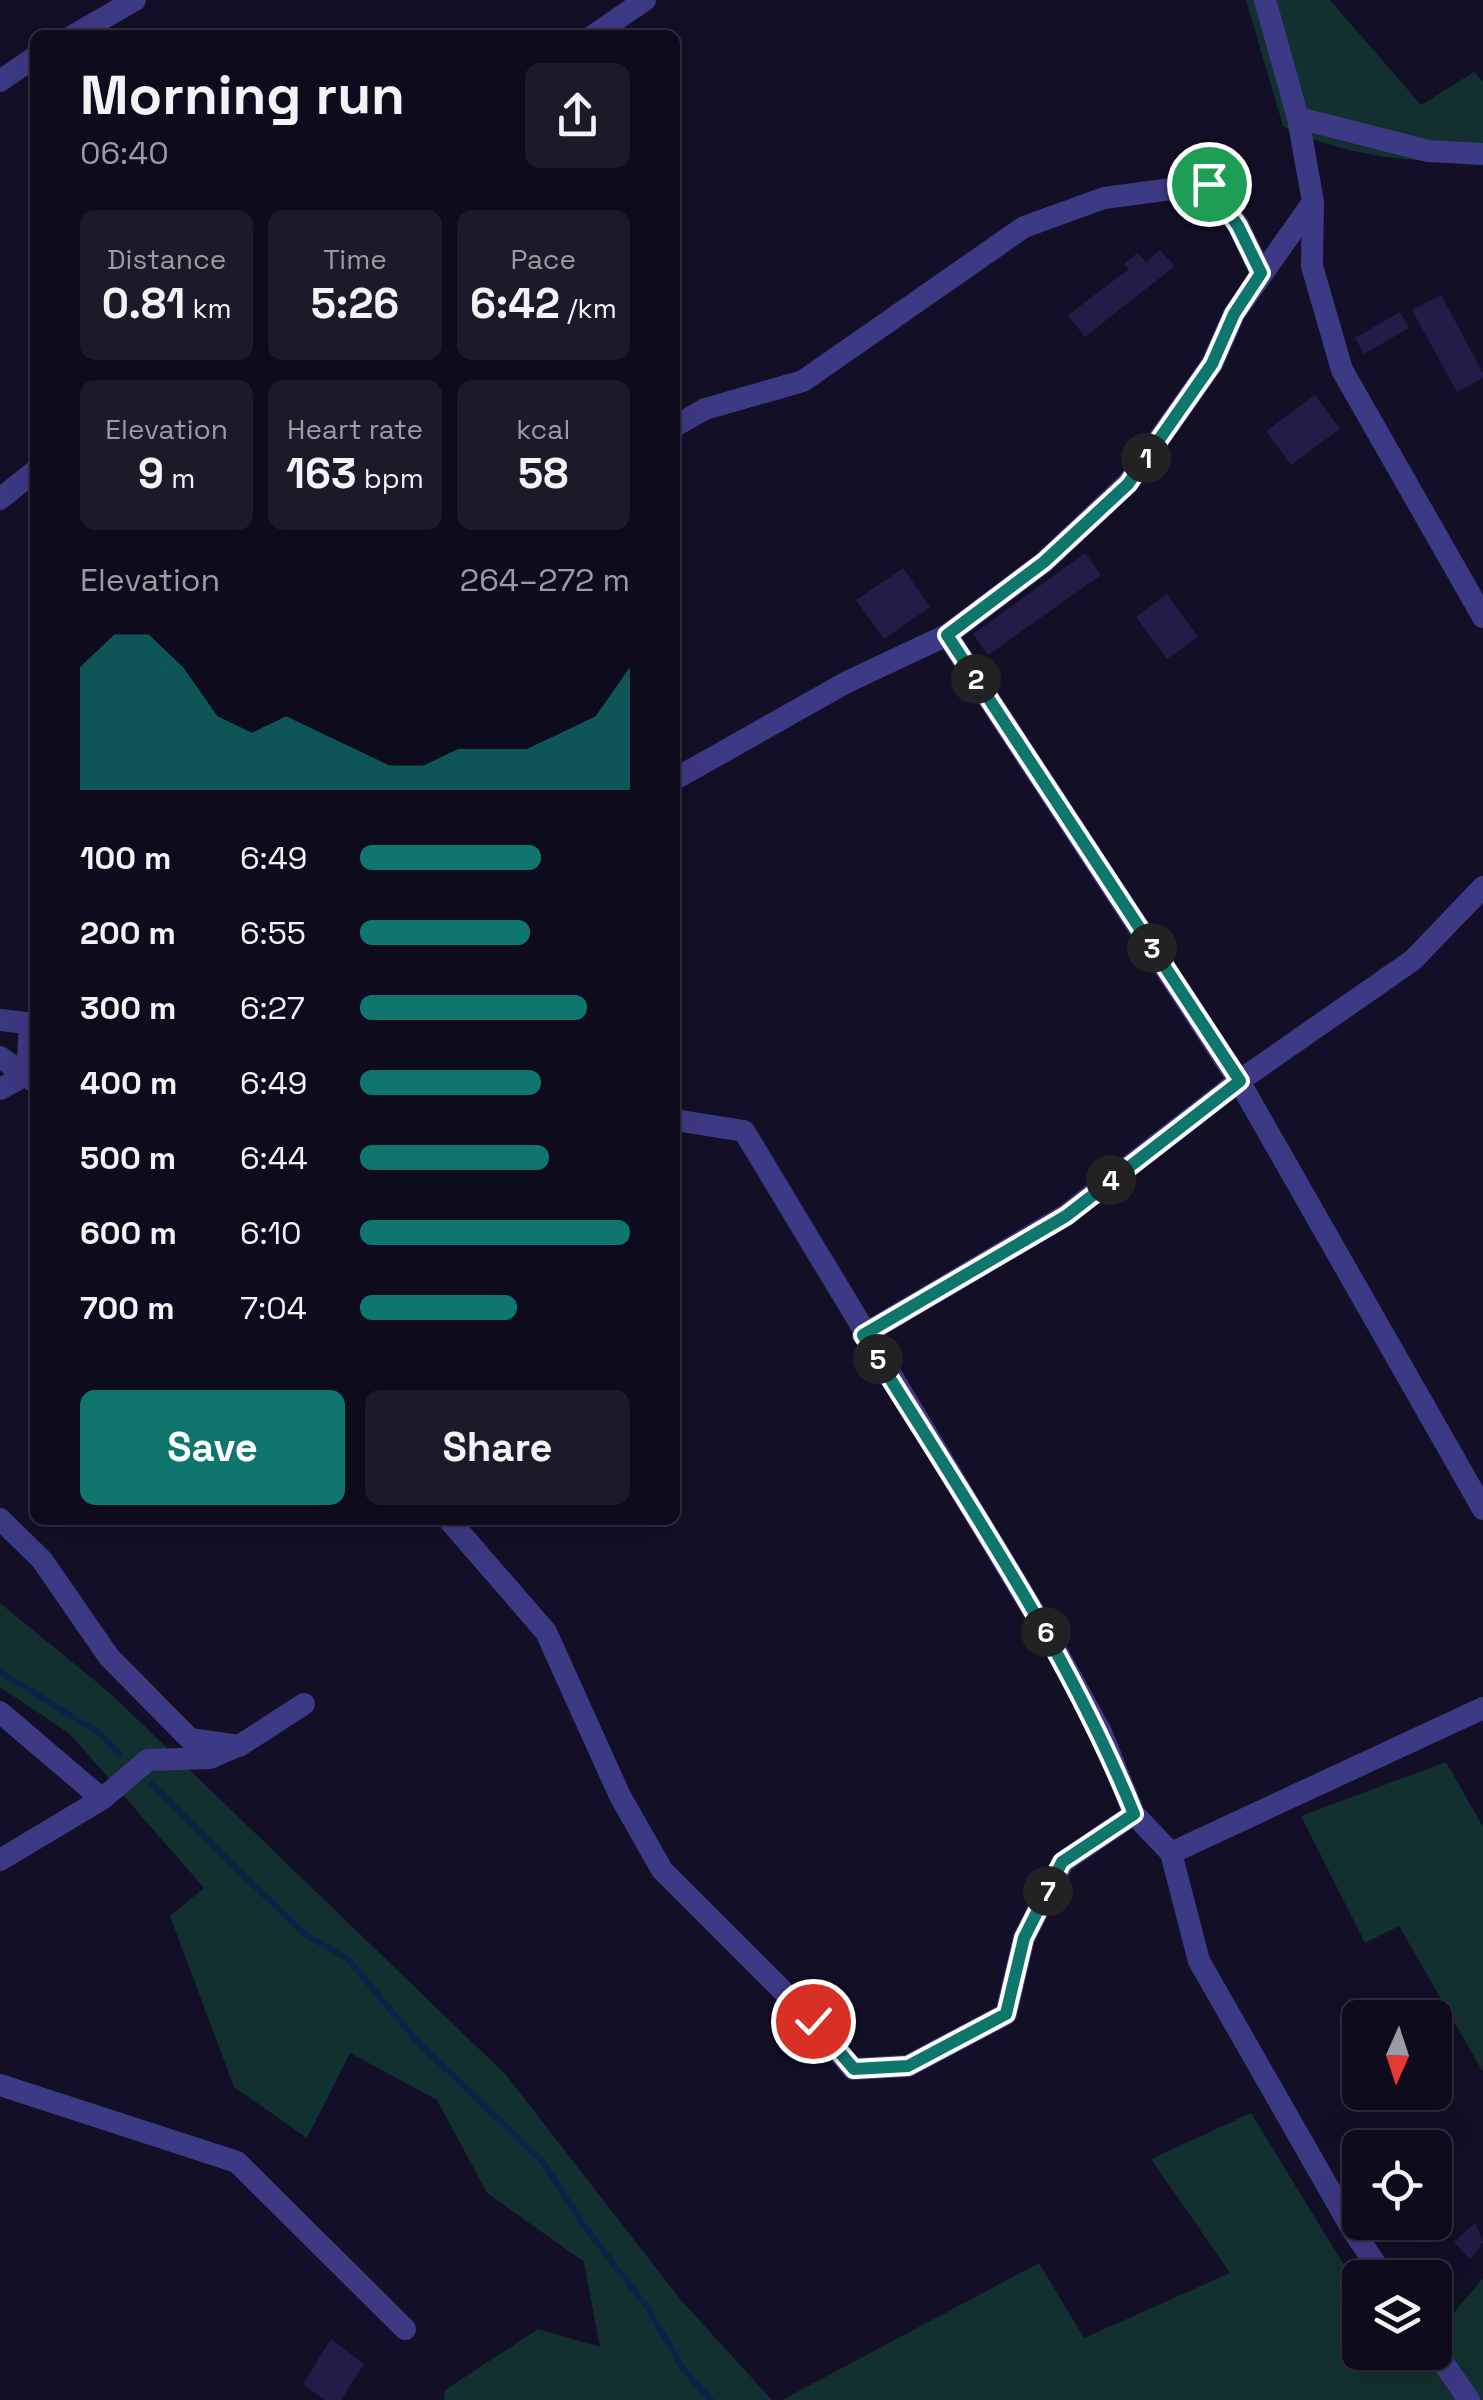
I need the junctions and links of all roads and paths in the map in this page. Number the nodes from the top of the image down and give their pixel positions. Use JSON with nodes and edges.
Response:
{"nodes":[{"id":1,"x":134,"y":0,"type":"edge"},
{"id":2,"x":645,"y":0,"type":"edge"},
{"id":3,"x":1265,"y":0,"type":"edge"},
{"id":4,"x":83,"y":30,"type":"edge"},
{"id":5,"x":601,"y":30,"type":"edge"},
{"id":6,"x":30,"y":61,"type":"edge"},
{"id":7,"x":0,"y":82,"type":"edge"},
{"id":8,"x":1298,"y":118,"type":"junction"},
{"id":9,"x":1483,"y":154,"type":"edge"},
{"id":10,"x":1313,"y":202,"type":"junction"},
{"id":11,"x":1261,"y":273,"type":"junction"},
{"id":12,"x":680,"y":423,"type":"edge"},
{"id":13,"x":30,"y":476,"type":"edge"},
{"id":14,"x":0,"y":498,"type":"edge"},
{"id":15,"x":1483,"y":617,"type":"edge"},
{"id":16,"x":947,"y":635,"type":"junction"},
{"id":17,"x":680,"y":776,"type":"edge"},
{"id":18,"x":1483,"y":887,"type":"edge"},
{"id":19,"x":0,"y":1020,"type":"edge"},
{"id":20,"x":30,"y":1024,"type":"edge"},
{"id":21,"x":0,"y":1057,"type":"edge"},
{"id":22,"x":30,"y":1075,"type":"edge"},
{"id":23,"x":30,"y":1077,"type":"edge"},
{"id":24,"x":1240,"y":1081,"type":"junction"},
{"id":25,"x":0,"y":1089,"type":"edge"},
{"id":26,"x":680,"y":1121,"type":"edge"},
{"id":27,"x":863,"y":1335,"type":"junction"},
{"id":28,"x":1483,"y":1509,"type":"edge"},
{"id":29,"x":0,"y":1519,"type":"edge"},
{"id":30,"x":453,"y":1525,"type":"edge"},
{"id":31,"x":304,"y":1704,"type":"dead end"},
{"id":32,"x":1483,"y":1708,"type":"edge"},
{"id":33,"x":0,"y":1712,"type":"edge"},
{"id":34,"x":239,"y":1746,"type":"junction"},
{"id":35,"x":102,"y":1799,"type":"junction"},
{"id":36,"x":1134,"y":1814,"type":"junction"},
{"id":37,"x":1170,"y":1853,"type":"junction"},
{"id":38,"x":0,"y":1860,"type":"edge"},
{"id":39,"x":0,"y":2085,"type":"edge"},
{"id":40,"x":1373,"y":2260,"type":"edge"},
{"id":41,"x":405,"y":2329,"type":"dead end"},
{"id":42,"x":1448,"y":2370,"type":"edge"},
{"id":43,"x":1468,"y":2400,"type":"edge"}],
"edges":[{"from":1,"to":4,"type":"street"},
{"from":2,"to":5,"type":"street"},
{"from":3,"to":8,"type":"street"},
{"from":6,"to":7,"type":"street"},
{"from":8,"to":9,"type":"street"},
{"from":8,"to":10,"type":"street"},
{"from":10,"to":11,"type":"street"},
{"from":10,"to":15,"type":"street"},
{"from":11,"to":12,"type":"street"},
{"from":11,"to":16,"type":"street"},
{"from":13,"to":14,"type":"street"},
{"from":16,"to":17,"type":"street"},
{"from":16,"to":24,"type":"street"},
{"from":18,"to":24,"type":"street"},
{"from":19,"to":20,"type":"street"},
{"from":21,"to":22,"type":"street"},
{"from":23,"to":25,"type":"street"},
{"from":24,"to":27,"type":"street"},
{"from":24,"to":28,"type":"street"},
{"from":26,"to":27,"type":"street"},
{"from":27,"to":36,"type":"street"},
{"from":29,"to":34,"type":"street"},
{"from":30,"to":36,"type":"street"},
{"from":31,"to":34,"type":"street"},
{"from":32,"to":37,"type":"street"},
{"from":33,"to":35,"type":"street"},
{"from":34,"to":35,"type":"street"},
{"from":35,"to":38,"type":"street"},
{"from":36,"to":37,"type":"street"},
{"from":37,"to":40,"type":"street"},
{"from":39,"to":41,"type":"street"},
{"from":42,"to":43,"type":"street"}]}
